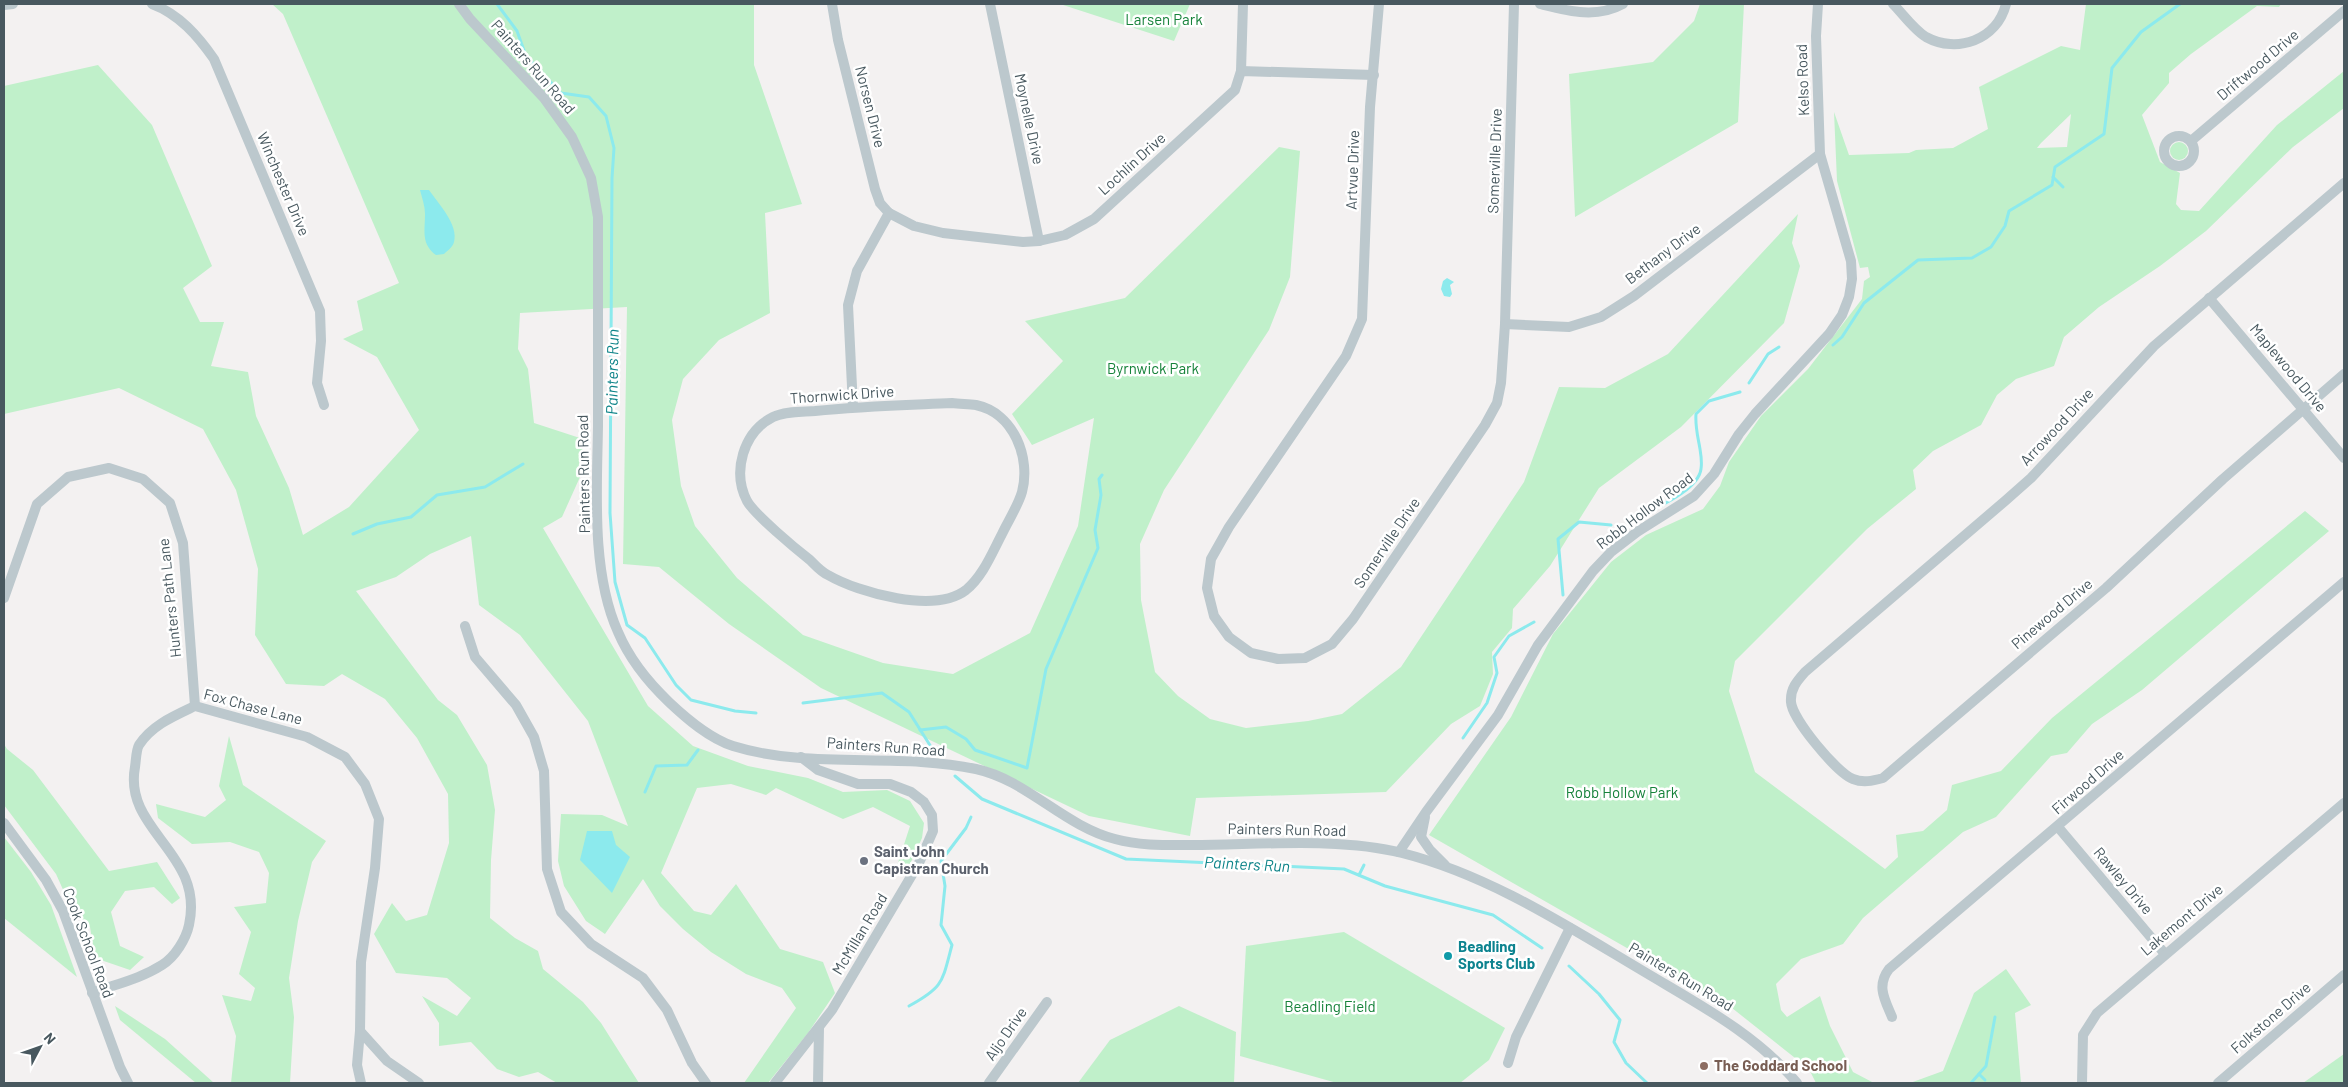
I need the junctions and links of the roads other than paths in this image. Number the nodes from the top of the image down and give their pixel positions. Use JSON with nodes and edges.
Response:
{"nodes":[{"id":1,"x":13,"y":4,"type":"edge"},
{"id":2,"x":152,"y":4,"type":"edge"},
{"id":3,"x":459,"y":4,"type":"edge"},
{"id":4,"x":832,"y":4,"type":"edge"},
{"id":5,"x":990,"y":4,"type":"edge"},
{"id":6,"x":1243,"y":4,"type":"edge"},
{"id":7,"x":1379,"y":4,"type":"edge"},
{"id":8,"x":1514,"y":4,"type":"edge"},
{"id":9,"x":1540,"y":4,"type":"edge"},
{"id":10,"x":1623,"y":4,"type":"edge"},
{"id":11,"x":1818,"y":4,"type":"edge"},
{"id":12,"x":1893,"y":4,"type":"edge"},
{"id":13,"x":2006,"y":4,"type":"edge"},
{"id":14,"x":4,"y":5,"type":"edge"},
{"id":15,"x":2344,"y":11,"type":"edge"},
{"id":16,"x":1241,"y":71,"type":"junction"},
{"id":17,"x":1374,"y":75,"type":"junction"},
{"id":18,"x":2191,"y":141,"type":"dead end"},
{"id":19,"x":1820,"y":154,"type":"junction"},
{"id":20,"x":2344,"y":184,"type":"edge"},
{"id":21,"x":889,"y":213,"type":"junction"},
{"id":22,"x":1039,"y":241,"type":"junction"},
{"id":23,"x":2210,"y":298,"type":"junction"},
{"id":24,"x":1505,"y":324,"type":"junction"},
{"id":25,"x":1356,"y":336,"type":"joint"},
{"id":26,"x":2344,"y":374,"type":"edge"},
{"id":27,"x":324,"y":405,"type":"dead end"},
{"id":28,"x":853,"y":407,"type":"junction"},
{"id":29,"x":2303,"y":409,"type":"junction"},
{"id":30,"x":2344,"y":458,"type":"edge"},
{"id":31,"x":2344,"y":582,"type":"edge"},
{"id":32,"x":4,"y":598,"type":"edge"},
{"id":33,"x":465,"y":626,"type":"dead end"},
{"id":34,"x":1792,"y":691,"type":"joint"},
{"id":35,"x":195,"y":706,"type":"junction"},
{"id":36,"x":801,"y":757,"type":"junction"},
{"id":37,"x":2344,"y":803,"type":"edge"},
{"id":38,"x":1426,"y":812,"type":"junction"},
{"id":39,"x":4,"y":823,"type":"edge"},
{"id":40,"x":2058,"y":827,"type":"junction"},
{"id":41,"x":1399,"y":852,"type":"junction"},
{"id":42,"x":1448,"y":868,"type":"junction"},
{"id":43,"x":1570,"y":928,"type":"junction"},
{"id":44,"x":2165,"y":954,"type":"junction"},
{"id":45,"x":2344,"y":975,"type":"edge"},
{"id":46,"x":92,"y":993,"type":"junction"},
{"id":47,"x":1046,"y":1002,"type":"dead end"},
{"id":48,"x":1892,"y":1017,"type":"dead end"},
{"id":49,"x":819,"y":1028,"type":"junction"},
{"id":50,"x":360,"y":1031,"type":"junction"},
{"id":51,"x":1508,"y":1064,"type":"dead end"},
{"id":52,"x":128,"y":1083,"type":"edge"},
{"id":53,"x":361,"y":1083,"type":"edge"},
{"id":54,"x":419,"y":1083,"type":"edge"},
{"id":55,"x":706,"y":1083,"type":"edge"},
{"id":56,"x":775,"y":1083,"type":"edge"},
{"id":57,"x":818,"y":1083,"type":"edge"},
{"id":58,"x":989,"y":1083,"type":"edge"},
{"id":59,"x":1797,"y":1083,"type":"edge"},
{"id":60,"x":2082,"y":1083,"type":"edge"},
{"id":61,"x":2218,"y":1083,"type":"edge"}],
"edges":[{"from":1,"to":14,"type":"street"},
{"from":2,"to":27,"type":"street","name":"Winchester Drive"},
{"from":3,"to":36,"type":"street","name":"Painters Run Road"},
{"from":4,"to":21,"type":"street","name":"Norsen Drive"},
{"from":5,"to":22,"type":"street","name":"Moynelle Drive"},
{"from":6,"to":16,"type":"street"},
{"from":7,"to":17,"type":"street","name":"Artvue Drive"},
{"from":8,"to":24,"type":"street","name":"Somerville Drive"},
{"from":9,"to":10,"type":"street"},
{"from":11,"to":19,"type":"street","name":"Kelso Road"},
{"from":12,"to":13,"type":"street"},
{"from":15,"to":18,"type":"street","name":"Driftwood Drive"},
{"from":16,"to":17,"type":"street"},
{"from":16,"to":22,"type":"street","name":"Lochlin Drive"},
{"from":17,"to":25,"type":"street","name":"Artvue Drive"},
{"from":19,"to":24,"type":"street","name":"Bethany Drive"},
{"from":19,"to":38,"type":"street","name":"Robb Hollow Road"},
{"from":20,"to":23,"type":"street","name":"Arrowood Drive"},
{"from":21,"to":22,"type":"street","name":"Lochlin Drive"},
{"from":21,"to":28,"type":"street"},
{"from":23,"to":29,"type":"street","name":"Maplewood Drive"},
{"from":23,"to":34,"type":"street","name":"Arrowood Drive"},
{"from":24,"to":25,"type":"street","name":"Somerville Drive"},
{"from":26,"to":29,"type":"street","name":"Pinewood Drive"},
{"from":28,"to":28,"type":"street","name":"Thornwick Drive"},
{"from":29,"to":30,"type":"street","name":"Maplewood Drive"},
{"from":29,"to":34,"type":"street","name":"Pinewood Drive"},
{"from":31,"to":40,"type":"street","name":"Firwood Drive"},
{"from":32,"to":35,"type":"street","name":"Hunters Path Lane"},
{"from":33,"to":55,"type":"street"},
{"from":35,"to":46,"type":"street","name":"Fox Chase Lane"},
{"from":35,"to":50,"type":"street","name":"Fox Chase Lane"},
{"from":36,"to":41,"type":"street","name":"Painters Run Road"},
{"from":36,"to":49,"type":"street","name":"McMillan Road"},
{"from":37,"to":44,"type":"street","name":"Lakemont Drive"},
{"from":38,"to":41,"type":"street","name":"Robb Hollow Road"},
{"from":38,"to":42,"type":"street"},
{"from":39,"to":46,"type":"street","name":"Cook School Road"},
{"from":40,"to":44,"type":"street","name":"Rawley Drive"},
{"from":40,"to":48,"type":"street","name":"Firwood Drive"},
{"from":41,"to":42,"type":"street","name":"Painters Run Road"},
{"from":42,"to":43,"type":"street","name":"Painters Run Road"},
{"from":43,"to":51,"type":"street"},
{"from":43,"to":59,"type":"street","name":"Painters Run Road"},
{"from":44,"to":60,"type":"street","name":"Lakemont Drive"},
{"from":45,"to":61,"type":"street","name":"Folkstone Drive"},
{"from":46,"to":52,"type":"street","name":"Cook School Road"},
{"from":47,"to":58,"type":"street","name":"Aljo Drive"},
{"from":49,"to":56,"type":"street","name":"McMillan Road"},
{"from":49,"to":57,"type":"street"},
{"from":50,"to":53,"type":"street","name":"Fox Chase Lane"},
{"from":50,"to":54,"type":"street"}]}
